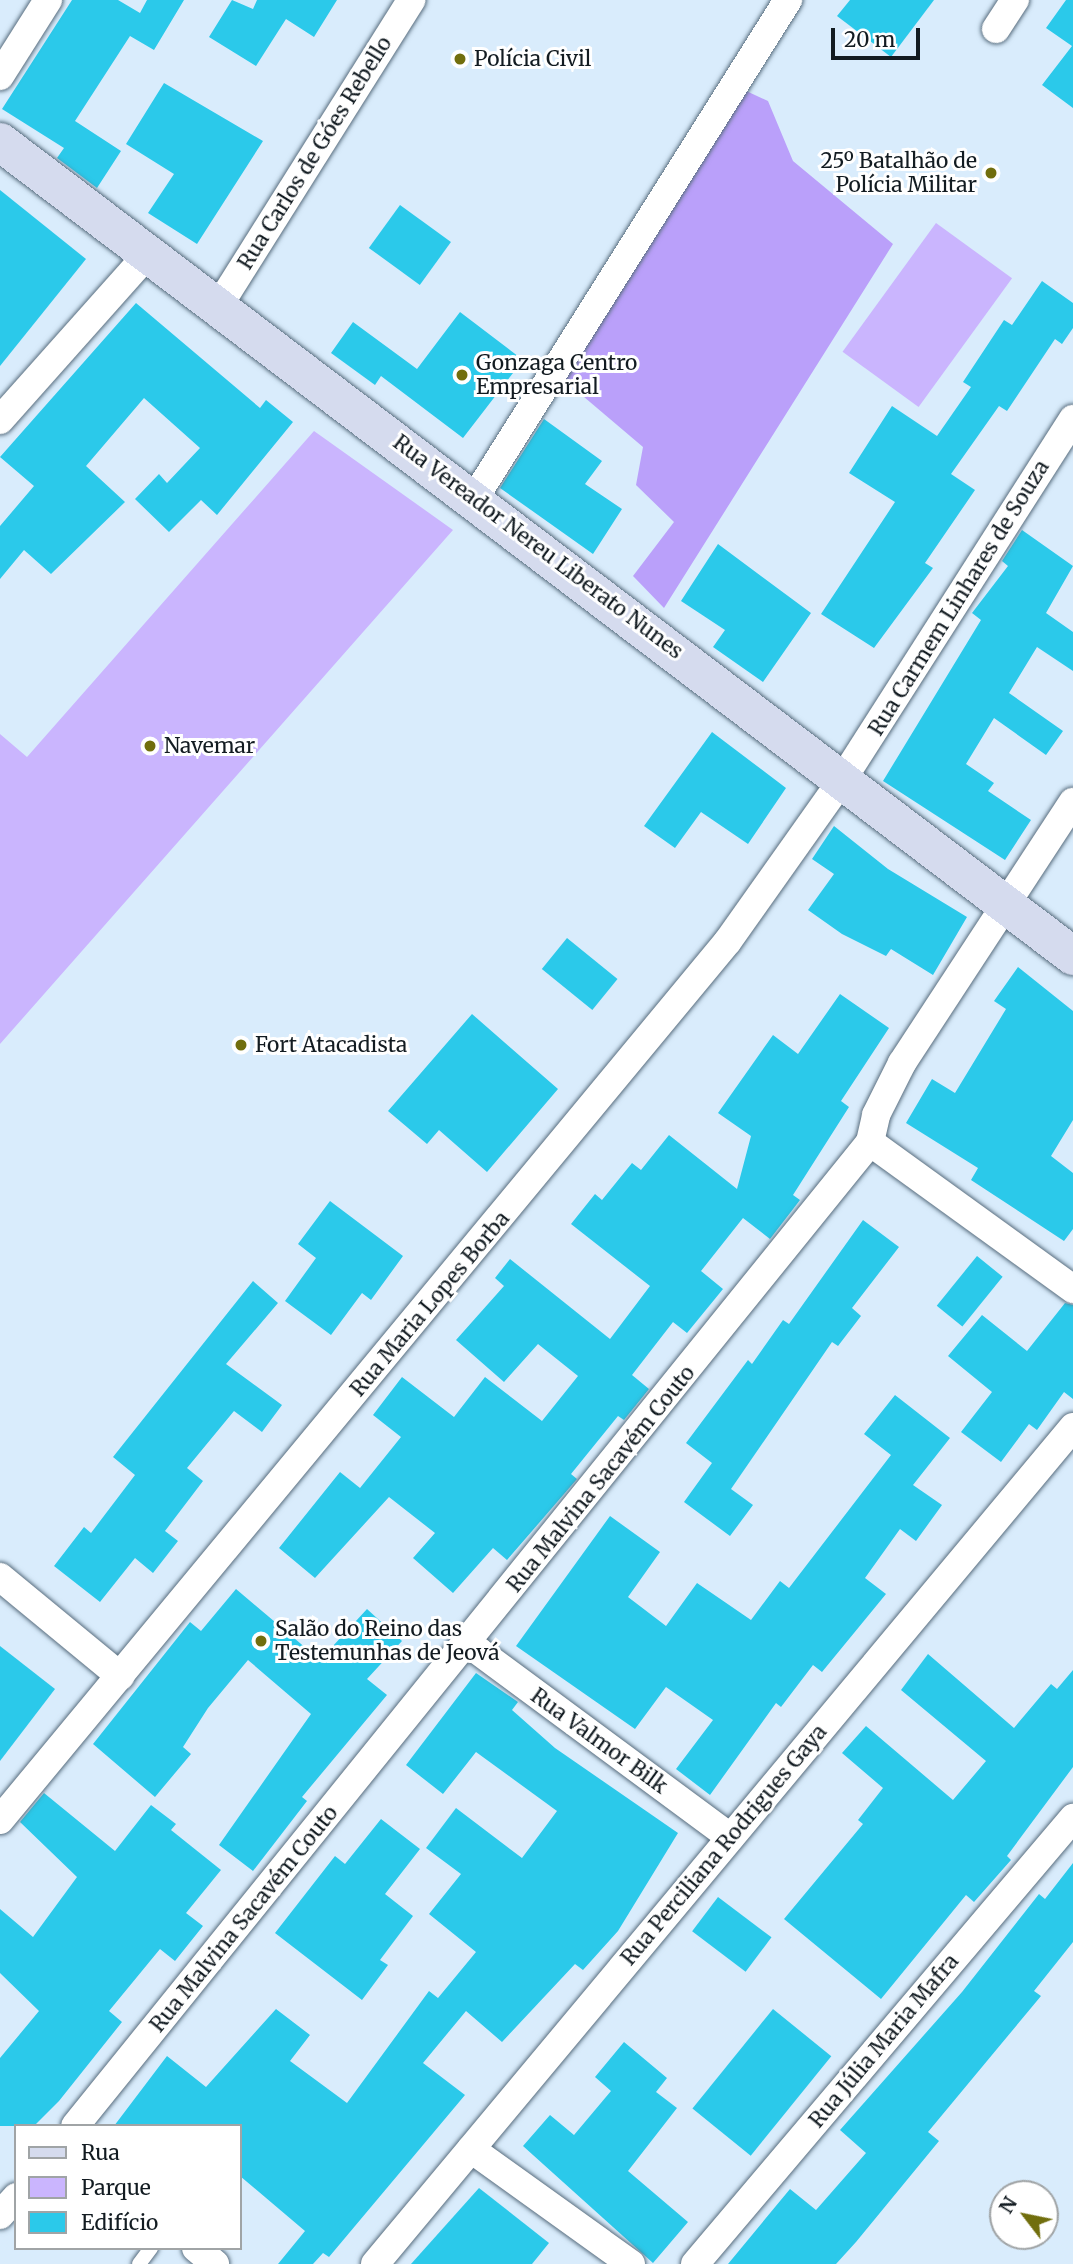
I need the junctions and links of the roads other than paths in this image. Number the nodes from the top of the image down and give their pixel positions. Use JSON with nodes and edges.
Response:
{"nodes":[{"id":1,"x":48,"y":0,"type":"edge"},
{"id":2,"x":411,"y":0,"type":"edge"},
{"id":3,"x":788,"y":0,"type":"edge"},
{"id":4,"x":1015,"y":0,"type":"edge"},
{"id":5,"x":996,"y":29,"type":"dead end"},
{"id":6,"x":0,"y":76,"type":"edge"},
{"id":7,"x":0,"y":142,"type":"edge"},
{"id":8,"x":148,"y":254,"type":"junction"},
{"id":9,"x":218,"y":307,"type":"junction"},
{"id":10,"x":1073,"y":419,"type":"edge"},
{"id":11,"x":0,"y":420,"type":"edge"},
{"id":12,"x":474,"y":499,"type":"junction"},
{"id":13,"x":844,"y":777,"type":"junction"},
{"id":14,"x":1073,"y":802,"type":"edge"},
{"id":15,"x":1007,"y":904,"type":"junction"},
{"id":16,"x":1073,"y":956,"type":"edge"},
{"id":17,"x":870,"y":1142,"type":"junction"},
{"id":18,"x":1073,"y":1289,"type":"edge"},
{"id":19,"x":1073,"y":1427,"type":"edge"},
{"id":20,"x":0,"y":1577,"type":"edge"},
{"id":21,"x":469,"y":1644,"type":"junction"},
{"id":22,"x":120,"y":1676,"type":"junction"},
{"id":23,"x":1073,"y":1818,"type":"edge"},
{"id":24,"x":0,"y":1820,"type":"edge"},
{"id":25,"x":730,"y":1837,"type":"junction"},
{"id":26,"x":77,"y":2124,"type":"edge"},
{"id":27,"x":471,"y":2149,"type":"junction"},
{"id":28,"x":14,"y":2199,"type":"edge"},
{"id":29,"x":0,"y":2215,"type":"edge"},
{"id":30,"x":198,"y":2250,"type":"edge"},
{"id":31,"x":215,"y":2264,"type":"edge"},
{"id":32,"x":375,"y":2264,"type":"edge"},
{"id":33,"x":631,"y":2264,"type":"edge"},
{"id":34,"x":695,"y":2264,"type":"edge"}],
"edges":[{"from":1,"to":6,"type":"street"},
{"from":2,"to":9,"type":"street","name":"Rua Carlos de Góes Rebello"},
{"from":3,"to":12,"type":"street"},
{"from":4,"to":5,"type":"street"},
{"from":7,"to":8,"type":"main road","name":"Rua Vereador Nereu Liberato Nunes"},
{"from":8,"to":9,"type":"main road","name":"Rua Vereador Nereu Liberato Nunes"},
{"from":8,"to":11,"type":"street"},
{"from":9,"to":12,"type":"main road","name":"Rua Vereador Nereu Liberato Nunes"},
{"from":10,"to":13,"type":"street","name":"Rua Carmem Linhares de Souza"},
{"from":12,"to":13,"type":"main road","name":"Rua Vereador Nereu Liberato Nunes"},
{"from":13,"to":15,"type":"main road","name":"Rua Vereador Nereu Liberato Nunes"},
{"from":13,"to":22,"type":"street","name":"Rua Maria Lopes Borba"},
{"from":14,"to":15,"type":"street","name":"Rua Malvina Sacavém Couto"},
{"from":15,"to":16,"type":"main road","name":"Rua Vereador Nereu Liberato Nunes"},
{"from":15,"to":17,"type":"street","name":"Rua Malvina Sacavém Couto"},
{"from":17,"to":18,"type":"street"},
{"from":17,"to":21,"type":"street","name":"Rua Malvina Sacavém Couto"},
{"from":19,"to":25,"type":"street","name":"Rua Perciliana Rodrigues Gaya"},
{"from":20,"to":22,"type":"street"},
{"from":21,"to":25,"type":"street","name":"Rua Valmor Bilk"},
{"from":21,"to":26,"type":"street","name":"Rua Malvina Sacavém Couto"},
{"from":22,"to":24,"type":"street","name":"Rua Maria Lopes Borba"},
{"from":23,"to":34,"type":"street","name":"Rua Júlia Maria Mafra"},
{"from":25,"to":27,"type":"street","name":"Rua Perciliana Rodrigues Gaya"},
{"from":27,"to":32,"type":"street","name":"Rua Perciliana Rodrigues Gaya"},
{"from":27,"to":33,"type":"street"},
{"from":28,"to":29,"type":"street"},
{"from":30,"to":31,"type":"street"}]}
